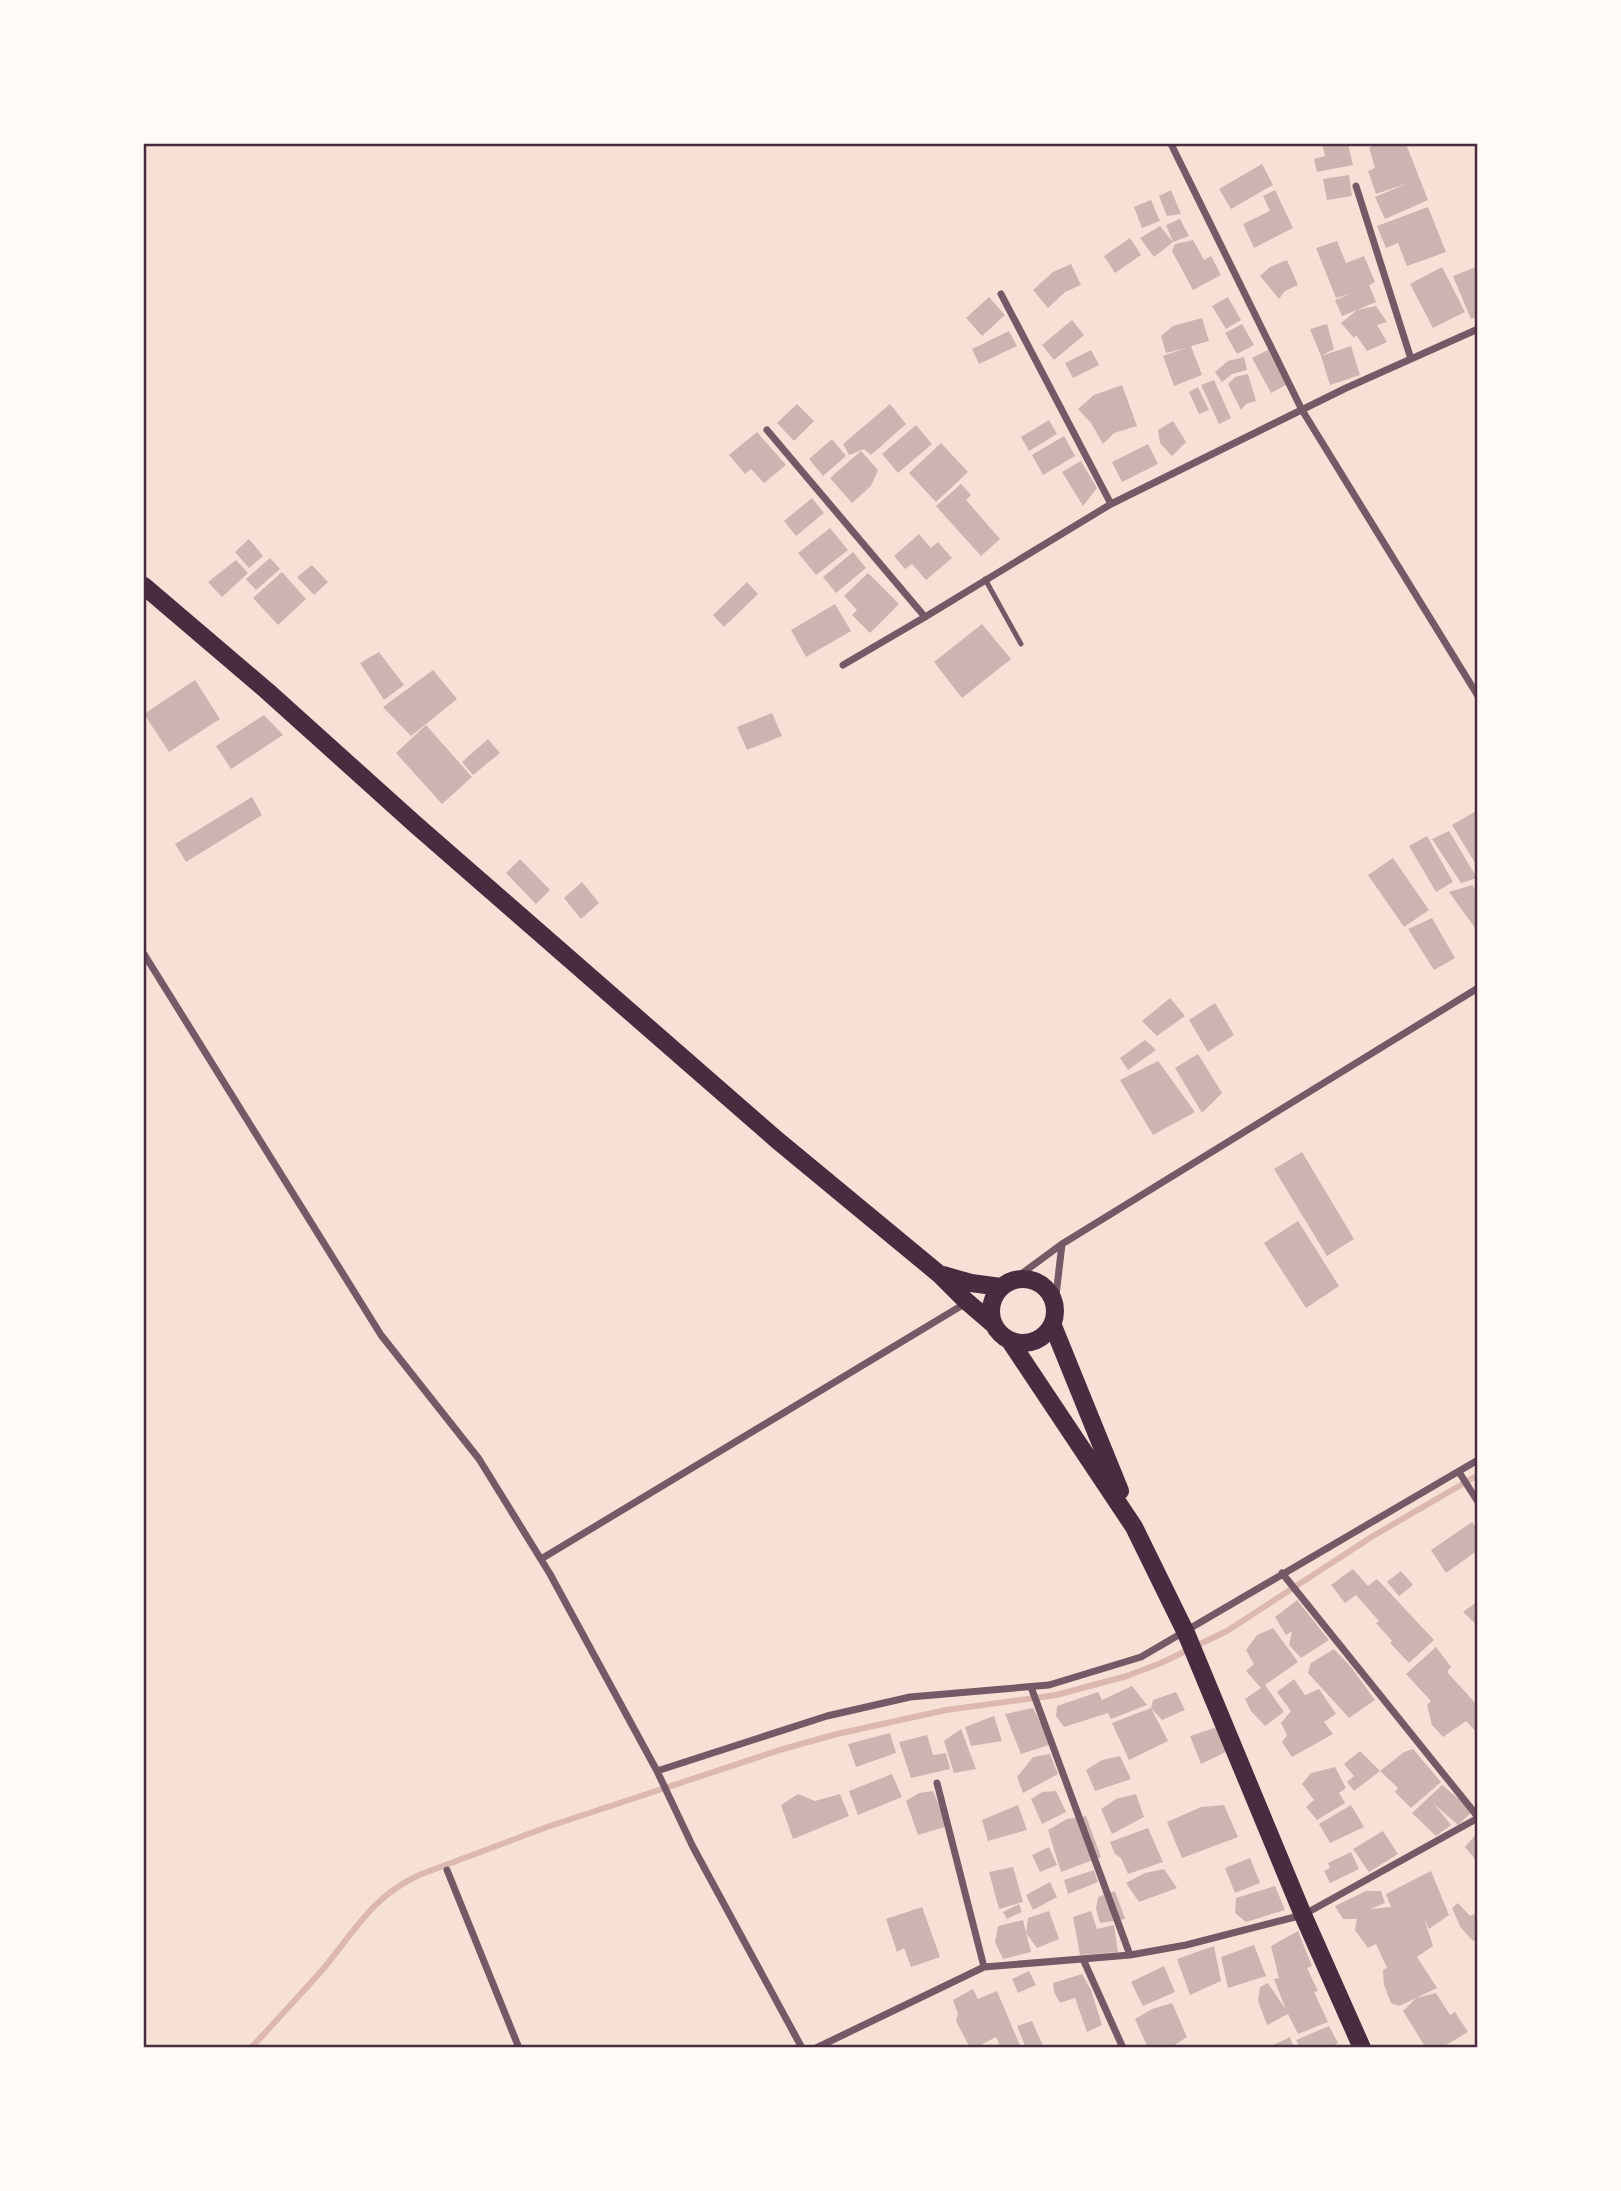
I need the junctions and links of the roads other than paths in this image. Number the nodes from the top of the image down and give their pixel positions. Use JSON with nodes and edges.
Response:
{"nodes":[{"id":1,"x":1171,"y":144,"type":"edge"},
{"id":2,"x":1356,"y":186,"type":"dead end"},
{"id":3,"x":1000,"y":294,"type":"dead end"},
{"id":4,"x":1478,"y":329,"type":"edge"},
{"id":5,"x":1410,"y":359,"type":"junction"},
{"id":6,"x":1302,"y":410,"type":"junction"},
{"id":7,"x":767,"y":430,"type":"dead end"},
{"id":8,"x":1111,"y":504,"type":"junction"},
{"id":9,"x":985,"y":579,"type":"junction"},
{"id":10,"x":144,"y":586,"type":"edge"},
{"id":11,"x":925,"y":617,"type":"junction"},
{"id":12,"x":1021,"y":644,"type":"dead end"},
{"id":13,"x":843,"y":665,"type":"dead end"},
{"id":14,"x":1478,"y":696,"type":"edge"},
{"id":15,"x":144,"y":954,"type":"edge"},
{"id":16,"x":1478,"y":988,"type":"edge"},
{"id":17,"x":1062,"y":1244,"type":"junction"},
{"id":18,"x":939,"y":1274,"type":"junction"},
{"id":19,"x":1007,"y":1284,"type":"junction"},
{"id":20,"x":968,"y":1302,"type":"junction"},
{"id":21,"x":1055,"y":1304,"type":"junction"},
{"id":22,"x":993,"y":1324,"type":"junction"},
{"id":23,"x":1053,"y":1326,"type":"junction"},
{"id":24,"x":1010,"y":1341,"type":"junction"},
{"id":25,"x":1478,"y":1460,"type":"edge"},
{"id":26,"x":1461,"y":1475,"type":"junction"},
{"id":27,"x":1478,"y":1502,"type":"edge"},
{"id":28,"x":1134,"y":1527,"type":"junction"},
{"id":29,"x":541,"y":1559,"type":"junction"},
{"id":30,"x":1282,"y":1573,"type":"junction"},
{"id":31,"x":1190,"y":1642,"type":"junction"},
{"id":32,"x":1032,"y":1690,"type":"junction"},
{"id":33,"x":657,"y":1771,"type":"junction"},
{"id":34,"x":937,"y":1783,"type":"dead end"},
{"id":35,"x":1478,"y":1818,"type":"edge"},
{"id":36,"x":447,"y":1870,"type":"dead end"},
{"id":37,"x":1303,"y":1915,"type":"junction"},
{"id":38,"x":1130,"y":1955,"type":"junction"},
{"id":39,"x":1083,"y":1959,"type":"junction"},
{"id":40,"x":984,"y":1967,"type":"junction"},
{"id":41,"x":519,"y":2048,"type":"edge"},
{"id":42,"x":802,"y":2048,"type":"edge"},
{"id":43,"x":816,"y":2048,"type":"edge"},
{"id":44,"x":1123,"y":2048,"type":"edge"},
{"id":45,"x":1362,"y":2048,"type":"edge"}],
"edges":[{"from":1,"to":6,"type":"street"},
{"from":2,"to":5,"type":"street"},
{"from":3,"to":8,"type":"street"},
{"from":4,"to":5,"type":"street"},
{"from":5,"to":6,"type":"street"},
{"from":6,"to":8,"type":"street"},
{"from":6,"to":14,"type":"street"},
{"from":7,"to":11,"type":"street"},
{"from":8,"to":9,"type":"street"},
{"from":9,"to":11,"type":"street"},
{"from":9,"to":12,"type":"lane"},
{"from":10,"to":18,"type":"highway"},
{"from":11,"to":13,"type":"street"},
{"from":15,"to":29,"type":"street"},
{"from":16,"to":17,"type":"street"},
{"from":17,"to":19,"type":"street"},
{"from":17,"to":21,"type":"street"},
{"from":18,"to":19,"type":"highway"},
{"from":18,"to":20,"type":"highway"},
{"from":19,"to":21,"type":"highway"},
{"from":19,"to":22,"type":"highway"},
{"from":20,"to":22,"type":"highway"},
{"from":20,"to":29,"type":"street"},
{"from":21,"to":23,"type":"highway"},
{"from":22,"to":24,"type":"highway"},
{"from":23,"to":24,"type":"highway"},
{"from":23,"to":28,"type":"highway"},
{"from":24,"to":28,"type":"highway"},
{"from":25,"to":26,"type":"street"},
{"from":26,"to":27,"type":"street"},
{"from":26,"to":30,"type":"street"},
{"from":28,"to":31,"type":"highway"},
{"from":29,"to":33,"type":"street"},
{"from":30,"to":31,"type":"street"},
{"from":30,"to":35,"type":"street"},
{"from":31,"to":32,"type":"street"},
{"from":31,"to":37,"type":"highway"},
{"from":32,"to":33,"type":"street"},
{"from":32,"to":38,"type":"street"},
{"from":33,"to":42,"type":"street"},
{"from":34,"to":40,"type":"street"},
{"from":35,"to":37,"type":"street"},
{"from":36,"to":41,"type":"street"},
{"from":37,"to":38,"type":"street"},
{"from":37,"to":45,"type":"highway"},
{"from":38,"to":39,"type":"street"},
{"from":39,"to":40,"type":"street"},
{"from":39,"to":44,"type":"street"},
{"from":40,"to":43,"type":"street"}]}
